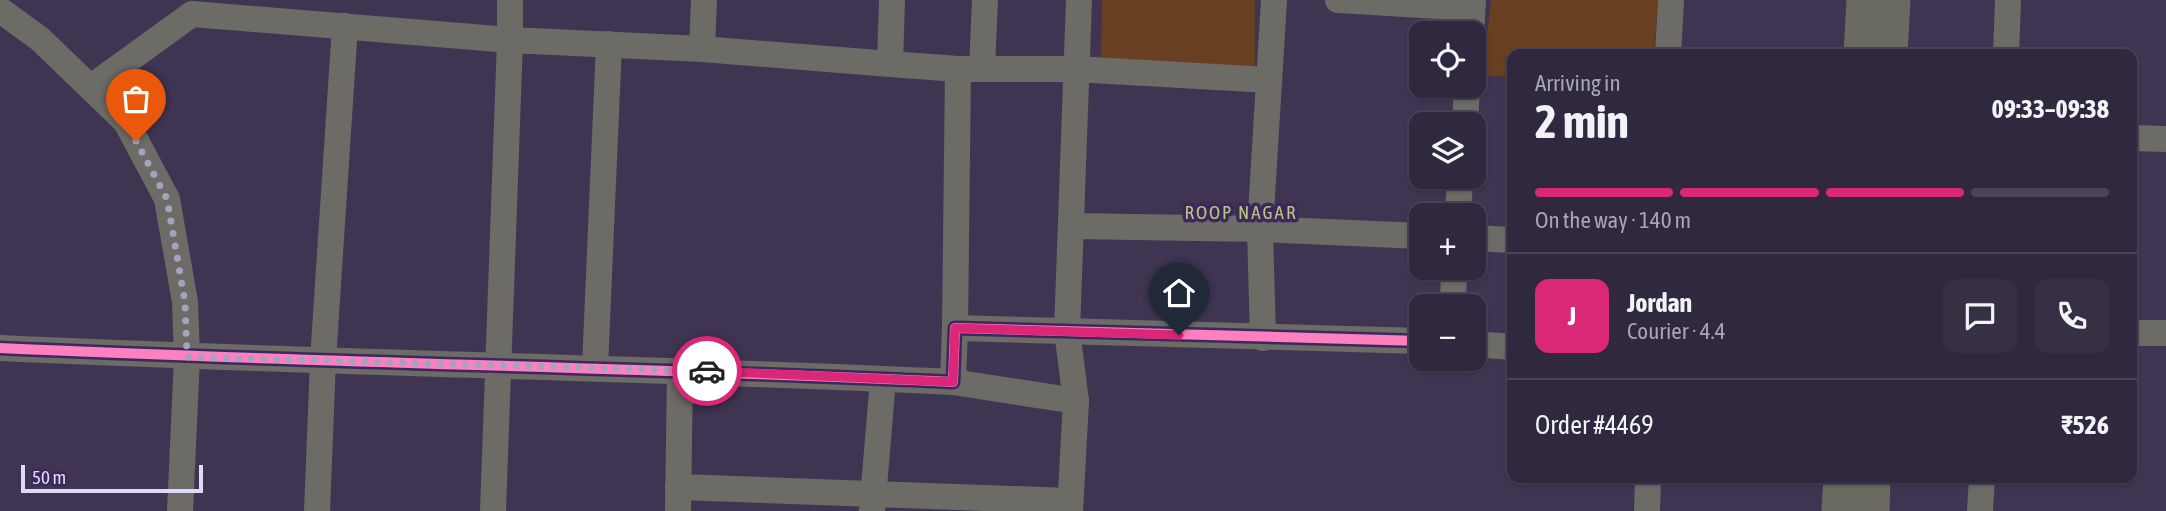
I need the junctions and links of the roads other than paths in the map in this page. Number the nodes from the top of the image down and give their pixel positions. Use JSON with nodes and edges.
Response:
{"nodes":[{"id":1,"x":510,"y":0,"type":"edge"},
{"id":2,"x":704,"y":0,"type":"edge"},
{"id":3,"x":892,"y":0,"type":"edge"},
{"id":4,"x":985,"y":0,"type":"edge"},
{"id":5,"x":1079,"y":0,"type":"edge"},
{"id":6,"x":1274,"y":0,"type":"edge"},
{"id":7,"x":1338,"y":0,"type":"edge"},
{"id":8,"x":1671,"y":0,"type":"edge"},
{"id":9,"x":1865,"y":0,"type":"edge"},
{"id":10,"x":1892,"y":0,"type":"edge"},
{"id":11,"x":2008,"y":0,"type":"edge"},
{"id":12,"x":187,"y":7,"type":"edge"},
{"id":13,"x":0,"y":10,"type":"edge"},
{"id":14,"x":1472,"y":14,"type":"edge"},
{"id":15,"x":345,"y":26,"type":"junction"},
{"id":16,"x":510,"y":40,"type":"junction"},
{"id":17,"x":609,"y":44,"type":"junction"},
{"id":18,"x":702,"y":49,"type":"junction"},
{"id":19,"x":1668,"y":49,"type":"edge"},
{"id":20,"x":1862,"y":49,"type":"edge"},
{"id":21,"x":1889,"y":49,"type":"edge"},
{"id":22,"x":2006,"y":49,"type":"edge"},
{"id":23,"x":890,"y":64,"type":"junction"},
{"id":24,"x":970,"y":69,"type":"junction"},
{"id":25,"x":1075,"y":69,"type":"junction"},
{"id":26,"x":1269,"y":80,"type":"junction"},
{"id":27,"x":91,"y":87,"type":"junction"},
{"id":28,"x":2137,"y":138,"type":"edge"},
{"id":29,"x":2166,"y":139,"type":"edge"},
{"id":30,"x":1072,"y":226,"type":"junction"},
{"id":31,"x":1260,"y":229,"type":"junction"},
{"id":32,"x":1409,"y":235,"type":"edge"},
{"id":33,"x":1486,"y":239,"type":"edge"},
{"id":34,"x":1507,"y":240,"type":"edge"},
{"id":35,"x":955,"y":328,"type":"junction"},
{"id":36,"x":1067,"y":331,"type":"junction"},
{"id":37,"x":2137,"y":333,"type":"edge"},
{"id":38,"x":2166,"y":333,"type":"edge"},
{"id":39,"x":1263,"y":338,"type":"junction"},
{"id":40,"x":1409,"y":341,"type":"edge"},
{"id":41,"x":1486,"y":345,"type":"edge"},
{"id":42,"x":1507,"y":347,"type":"edge"},
{"id":43,"x":0,"y":348,"type":"edge"},
{"id":44,"x":187,"y":357,"type":"junction"},
{"id":45,"x":323,"y":360,"type":"junction"},
{"id":46,"x":497,"y":364,"type":"junction"},
{"id":47,"x":595,"y":367,"type":"junction"},
{"id":48,"x":680,"y":370,"type":"junction"},
{"id":49,"x":883,"y":379,"type":"junction"},
{"id":50,"x":953,"y":382,"type":"junction"},
{"id":51,"x":1076,"y":401,"type":"junction"},
{"id":52,"x":1648,"y":483,"type":"edge"},
{"id":53,"x":1842,"y":483,"type":"edge"},
{"id":54,"x":1872,"y":483,"type":"edge"},
{"id":55,"x":1982,"y":483,"type":"edge"},
{"id":56,"x":678,"y":499,"type":"edge"},
{"id":57,"x":872,"y":503,"type":"edge"},
{"id":58,"x":964,"y":504,"type":"edge"},
{"id":59,"x":1070,"y":506,"type":"edge"},
{"id":60,"x":180,"y":511,"type":"edge"},
{"id":61,"x":317,"y":511,"type":"edge"},
{"id":62,"x":493,"y":511,"type":"edge"},
{"id":63,"x":1647,"y":511,"type":"edge"},
{"id":64,"x":1840,"y":511,"type":"edge"},
{"id":65,"x":1871,"y":511,"type":"edge"},
{"id":66,"x":1980,"y":511,"type":"edge"}],
"edges":[{"from":1,"to":16,"type":"street"},
{"from":2,"to":18,"type":"street"},
{"from":3,"to":23,"type":"street"},
{"from":4,"to":24,"type":"street"},
{"from":5,"to":25,"type":"street"},
{"from":6,"to":26,"type":"street"},
{"from":7,"to":14,"type":"street"},
{"from":8,"to":19,"type":"street"},
{"from":9,"to":20,"type":"main road"},
{"from":10,"to":21,"type":"main road"},
{"from":11,"to":22,"type":"street"},
{"from":12,"to":15,"type":"street"},
{"from":12,"to":27,"type":"street"},
{"from":13,"to":27,"type":"street"},
{"from":15,"to":16,"type":"street"},
{"from":15,"to":45,"type":"street"},
{"from":16,"to":17,"type":"street"},
{"from":16,"to":46,"type":"street"},
{"from":17,"to":18,"type":"street"},
{"from":17,"to":47,"type":"street"},
{"from":18,"to":23,"type":"street"},
{"from":23,"to":24,"type":"street"},
{"from":24,"to":25,"type":"street"},
{"from":24,"to":35,"type":"street"},
{"from":25,"to":26,"type":"street"},
{"from":25,"to":30,"type":"street"},
{"from":26,"to":31,"type":"street"},
{"from":27,"to":44,"type":"street"},
{"from":28,"to":29,"type":"street"},
{"from":30,"to":31,"type":"street"},
{"from":30,"to":36,"type":"street"},
{"from":31,"to":32,"type":"street"},
{"from":31,"to":39,"type":"street"},
{"from":33,"to":34,"type":"street"},
{"from":35,"to":36,"type":"street"},
{"from":35,"to":50,"type":"street"},
{"from":36,"to":39,"type":"street"},
{"from":36,"to":51,"type":"street"},
{"from":37,"to":38,"type":"street"},
{"from":39,"to":40,"type":"street"},
{"from":41,"to":42,"type":"street"},
{"from":43,"to":44,"type":"street"},
{"from":44,"to":45,"type":"street"},
{"from":44,"to":60,"type":"street"},
{"from":45,"to":46,"type":"street"},
{"from":45,"to":61,"type":"street"},
{"from":46,"to":47,"type":"street"},
{"from":46,"to":62,"type":"street"},
{"from":47,"to":48,"type":"street"},
{"from":48,"to":49,"type":"street"},
{"from":48,"to":56,"type":"street"},
{"from":49,"to":50,"type":"street"},
{"from":49,"to":57,"type":"street"},
{"from":50,"to":51,"type":"street"},
{"from":51,"to":59,"type":"street"},
{"from":52,"to":63,"type":"street"},
{"from":53,"to":64,"type":"main road"},
{"from":54,"to":65,"type":"main road"},
{"from":55,"to":66,"type":"street"},
{"from":56,"to":57,"type":"street"},
{"from":57,"to":58,"type":"street"},
{"from":58,"to":59,"type":"street"}]}
